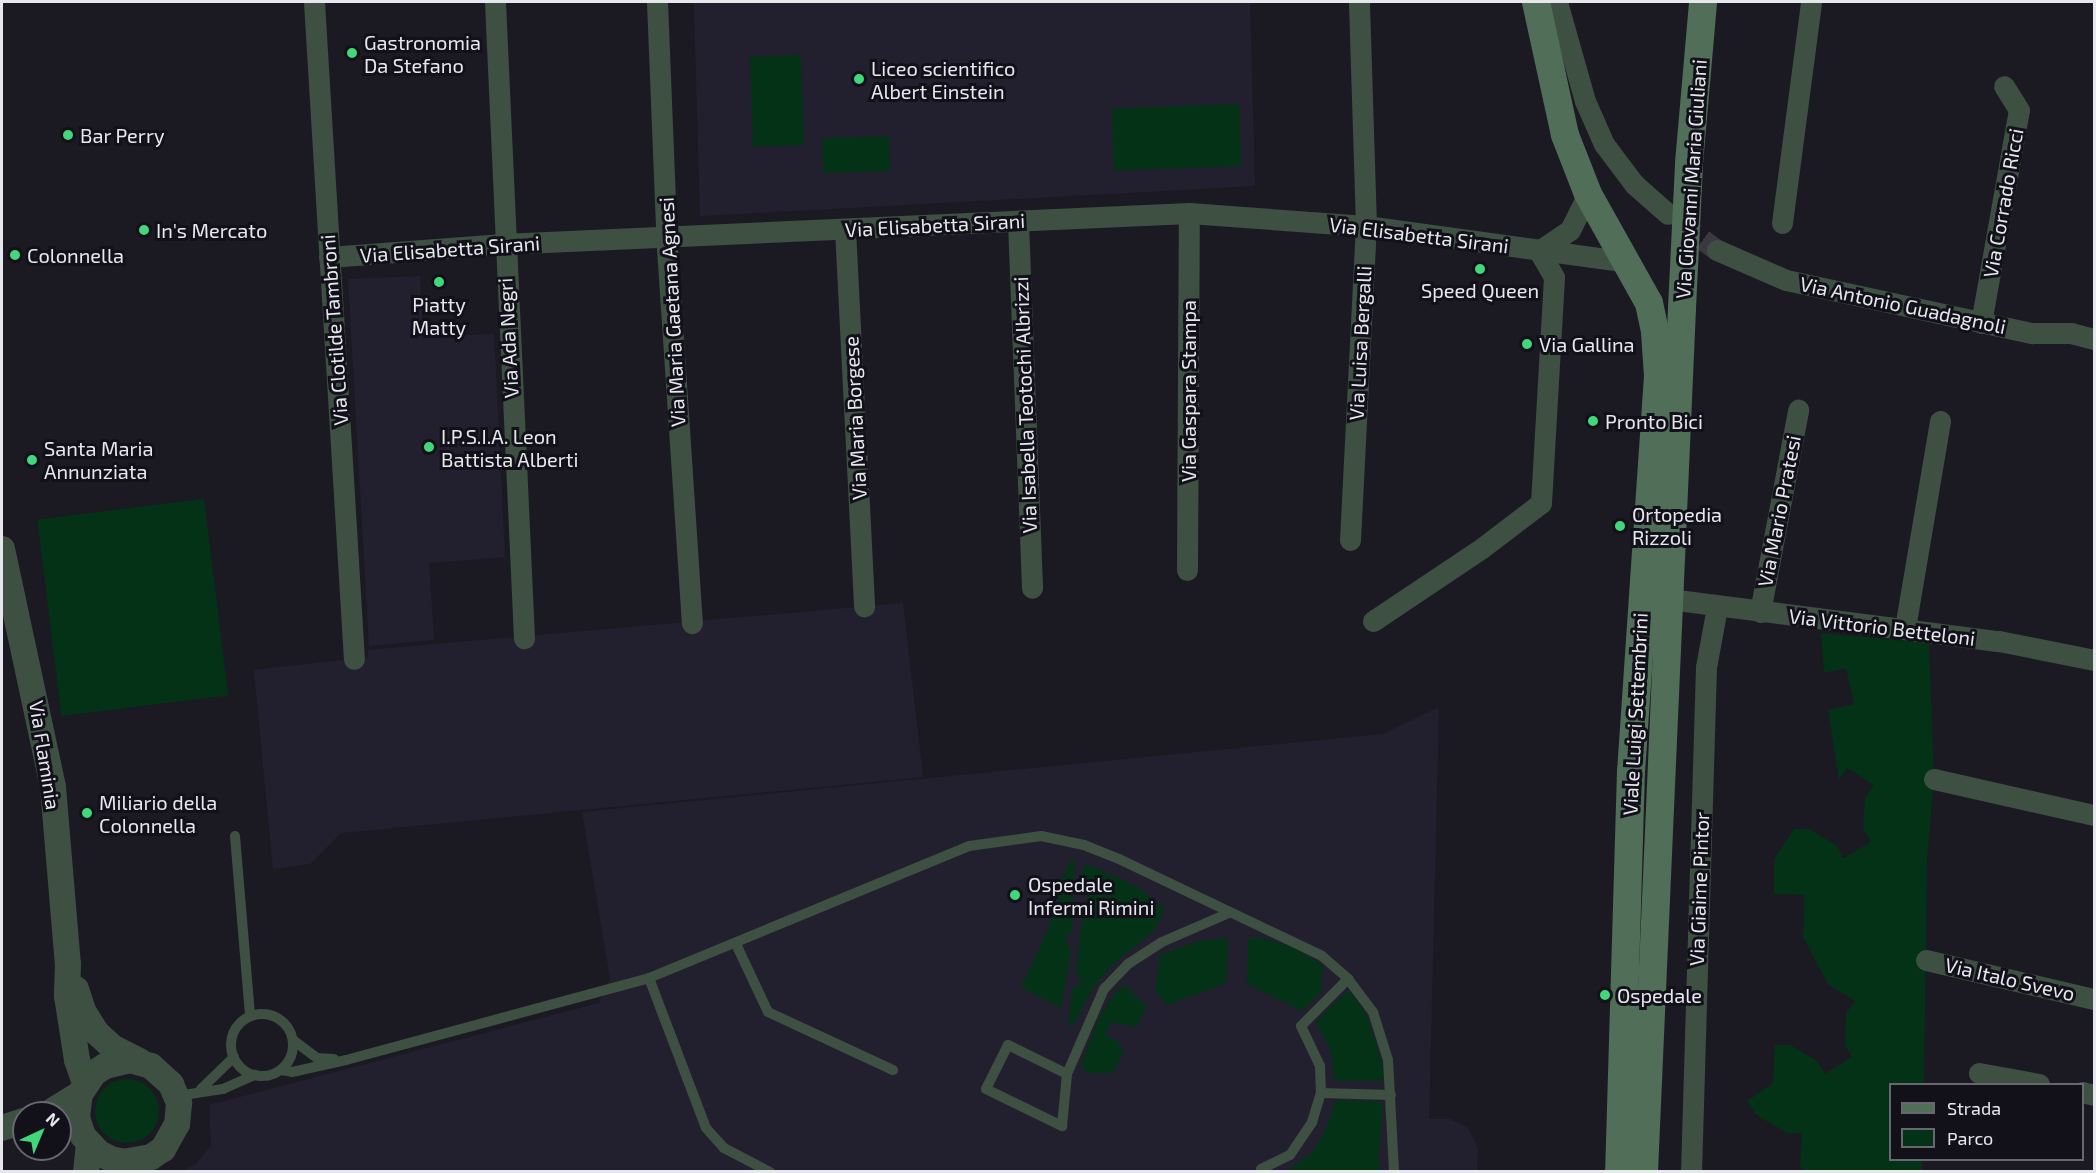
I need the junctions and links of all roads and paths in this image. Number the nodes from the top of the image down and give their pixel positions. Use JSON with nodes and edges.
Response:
{"nodes":[{"id":1,"x":314,"y":2,"type":"edge"},
{"id":2,"x":495,"y":2,"type":"edge"},
{"id":3,"x":657,"y":2,"type":"edge"},
{"id":4,"x":1359,"y":2,"type":"edge"},
{"id":5,"x":1536,"y":2,"type":"edge"},
{"id":6,"x":1557,"y":2,"type":"edge"},
{"id":7,"x":1703,"y":2,"type":"edge"},
{"id":8,"x":1811,"y":2,"type":"edge"},
{"id":9,"x":2004,"y":86,"type":"dead end"},
{"id":10,"x":1588,"y":194,"type":"junction"},
{"id":11,"x":1190,"y":213,"type":"junction"},
{"id":12,"x":1668,"y":214,"type":"tunnel mouth"},
{"id":13,"x":1018,"y":222,"type":"junction"},
{"id":14,"x":1782,"y":223,"type":"dead end"},
{"id":15,"x":1366,"y":226,"type":"junction"},
{"id":16,"x":845,"y":229,"type":"junction"},
{"id":17,"x":667,"y":236,"type":"junction"},
{"id":18,"x":503,"y":244,"type":"junction"},
{"id":19,"x":1717,"y":250,"type":"tunnel mouth"},
{"id":20,"x":1539,"y":251,"type":"junction"},
{"id":21,"x":329,"y":257,"type":"junction"},
{"id":22,"x":1628,"y":262,"type":"junction"},
{"id":23,"x":1981,"y":323,"type":"junction"},
{"id":24,"x":2094,"y":339,"type":"edge"},
{"id":25,"x":1679,"y":356,"type":"joint"},
{"id":26,"x":1798,"y":410,"type":"dead end"},
{"id":27,"x":1940,"y":421,"type":"dead end"},
{"id":28,"x":1350,"y":540,"type":"dead end"},
{"id":29,"x":3,"y":561,"type":"edge"},
{"id":30,"x":1187,"y":570,"type":"dead end"},
{"id":31,"x":1032,"y":588,"type":"dead end"},
{"id":32,"x":1669,"y":599,"type":"junction"},
{"id":33,"x":864,"y":607,"type":"dead end"},
{"id":34,"x":1717,"y":607,"type":"junction"},
{"id":35,"x":1760,"y":612,"type":"junction"},
{"id":36,"x":1373,"y":621,"type":"dead end"},
{"id":37,"x":692,"y":622,"type":"dead end"},
{"id":38,"x":1905,"y":628,"type":"junction"},
{"id":39,"x":524,"y":638,"type":"dead end"},
{"id":40,"x":354,"y":659,"type":"dead end"},
{"id":41,"x":2094,"y":660,"type":"edge"},
{"id":42,"x":1934,"y":779,"type":"dead end"},
{"id":43,"x":2094,"y":815,"type":"edge"},
{"id":44,"x":235,"y":836,"type":"dead end"},
{"id":45,"x":1229,"y":912,"type":"junction"},
{"id":46,"x":736,"y":944,"type":"junction"},
{"id":47,"x":1926,"y":960,"type":"dead end"},
{"id":48,"x":68,"y":964,"type":"junction"},
{"id":49,"x":649,"y":978,"type":"junction"},
{"id":50,"x":1348,"y":979,"type":"junction"},
{"id":51,"x":2094,"y":999,"type":"edge"},
{"id":52,"x":250,"y":1016,"type":"junction"},
{"id":53,"x":293,"y":1040,"type":"junction"},
{"id":54,"x":234,"y":1057,"type":"junction"},
{"id":55,"x":346,"y":1060,"type":"junction"},
{"id":56,"x":143,"y":1062,"type":"junction"},
{"id":57,"x":280,"y":1070,"type":"junction"},
{"id":58,"x":893,"y":1070,"type":"dead end"},
{"id":59,"x":1979,"y":1073,"type":"dead end"},
{"id":60,"x":1067,"y":1074,"type":"junction"},
{"id":61,"x":255,"y":1075,"type":"junction"},
{"id":62,"x":2034,"y":1083,"type":"edge"},
{"id":63,"x":82,"y":1089,"type":"junction"},
{"id":64,"x":189,"y":1093,"type":"junction"},
{"id":65,"x":1321,"y":1093,"type":"junction"},
{"id":66,"x":1391,"y":1095,"type":"junction"},
{"id":67,"x":66,"y":1101,"type":"edge"},
{"id":68,"x":76,"y":1134,"type":"edge"},
{"id":69,"x":141,"y":1164,"type":"edge"},
{"id":70,"x":1261,"y":1169,"type":"dead end"},
{"id":71,"x":86,"y":1172,"type":"edge"},
{"id":72,"x":770,"y":1172,"type":"edge"},
{"id":73,"x":1394,"y":1172,"type":"edge"},
{"id":74,"x":1619,"y":1172,"type":"edge"},
{"id":75,"x":1644,"y":1172,"type":"edge"},
{"id":76,"x":1691,"y":1172,"type":"edge"}],
"edges":[{"from":1,"to":21,"type":"street","name":"Via Clotilde Tambroni"},
{"from":2,"to":18,"type":"street","name":"Via Ada Negri"},
{"from":3,"to":17,"type":"street","name":"Via Maria Gaetana Agnesi"},
{"from":4,"to":15,"type":"street","name":"Via Luisa Bergalli"},
{"from":5,"to":10,"type":"main road"},
{"from":6,"to":12,"type":"street"},
{"from":7,"to":25,"type":"main road","name":"Via Giovanni Maria Giuliani","bridge":true},
{"from":8,"to":14,"type":"street"},
{"from":9,"to":23,"type":"street","name":"Via Corrado Ricci"},
{"from":10,"to":20,"type":"street"},
{"from":10,"to":22,"type":"main road"},
{"from":11,"to":13,"type":"street","name":"Via Elisabetta Sirani"},
{"from":11,"to":15,"type":"street","name":"Via Elisabetta Sirani"},
{"from":11,"to":30,"type":"street","name":"Via Gaspara Stampa"},
{"from":13,"to":16,"type":"street","name":"Via Elisabetta Sirani"},
{"from":13,"to":31,"type":"street","name":"Via Isabella Teotochi Albrizzi"},
{"from":15,"to":20,"type":"street","name":"Via Elisabetta Sirani"},
{"from":15,"to":28,"type":"street","name":"Via Luisa Bergalli"},
{"from":16,"to":17,"type":"street","name":"Via Elisabetta Sirani"},
{"from":16,"to":33,"type":"street","name":"Via Maria Borgese"},
{"from":17,"to":18,"type":"street","name":"Via Elisabetta Sirani"},
{"from":17,"to":37,"type":"street","name":"Via Maria Gaetana Agnesi"},
{"from":18,"to":21,"type":"street","name":"Via Elisabetta Sirani"},
{"from":18,"to":39,"type":"street","name":"Via Ada Negri"},
{"from":19,"to":23,"type":"street","name":"Via Antonio Guadagnoli"},
{"from":20,"to":22,"type":"street","name":"Via Elisabetta Sirani"},
{"from":20,"to":36,"type":"street"},
{"from":21,"to":40,"type":"street","name":"Via Clotilde Tambroni"},
{"from":22,"to":74,"type":"main road","name":"Viale Luigi Settembrini"},
{"from":23,"to":24,"type":"street","name":"Via Antonio Guadagnoli"},
{"from":25,"to":32,"type":"main road","name":"Viale Luigi Settembrini"},
{"from":26,"to":35,"type":"street","name":"Via Mario Pratesi"},
{"from":27,"to":38,"type":"street"},
{"from":29,"to":48,"type":"street","name":"Via Flaminia"},
{"from":32,"to":34,"type":"street","name":"Via Vittorio Betteloni"},
{"from":32,"to":75,"type":"main road","name":"Viale Luigi Settembrini"},
{"from":34,"to":35,"type":"street","name":"Via Vittorio Betteloni"},
{"from":34,"to":76,"type":"street","name":"Via Giaime Pintor"},
{"from":35,"to":38,"type":"street","name":"Via Vittorio Betteloni"},
{"from":38,"to":41,"type":"street","name":"Via Vittorio Betteloni"},
{"from":42,"to":43,"type":"street"},
{"from":44,"to":52,"type":"lane"},
{"from":45,"to":46,"type":"lane"},
{"from":45,"to":50,"type":"lane"},
{"from":45,"to":60,"type":"lane"},
{"from":46,"to":49,"type":"lane"},
{"from":46,"to":58,"type":"lane"},
{"from":47,"to":51,"type":"street","name":"Via Italo Svevo"},
{"from":48,"to":56,"type":"street","name":"Via Flaminia"},
{"from":48,"to":63,"type":"street","name":"Via Flaminia"},
{"from":49,"to":55,"type":"lane"},
{"from":49,"to":72,"type":"lane"},
{"from":50,"to":65,"type":"lane"},
{"from":50,"to":66,"type":"lane"},
{"from":52,"to":53,"type":"lane"},
{"from":52,"to":54,"type":"lane"},
{"from":53,"to":55,"type":"lane"},
{"from":53,"to":57,"type":"lane"},
{"from":54,"to":61,"type":"lane"},
{"from":54,"to":64,"type":"lane"},
{"from":55,"to":57,"type":"lane"},
{"from":56,"to":63,"type":"street"},
{"from":56,"to":64,"type":"street"},
{"from":57,"to":61,"type":"lane"},
{"from":59,"to":62,"type":"street"},
{"from":60,"to":60,"type":"lane"},
{"from":61,"to":64,"type":"lane"},
{"from":63,"to":67,"type":"street"},
{"from":63,"to":68,"type":"street"},
{"from":64,"to":69,"type":"street"},
{"from":65,"to":66,"type":"lane"},
{"from":65,"to":70,"type":"lane"},
{"from":66,"to":73,"type":"lane"},
{"from":68,"to":69,"type":"street"},
{"from":68,"to":71,"type":"street"}]}
